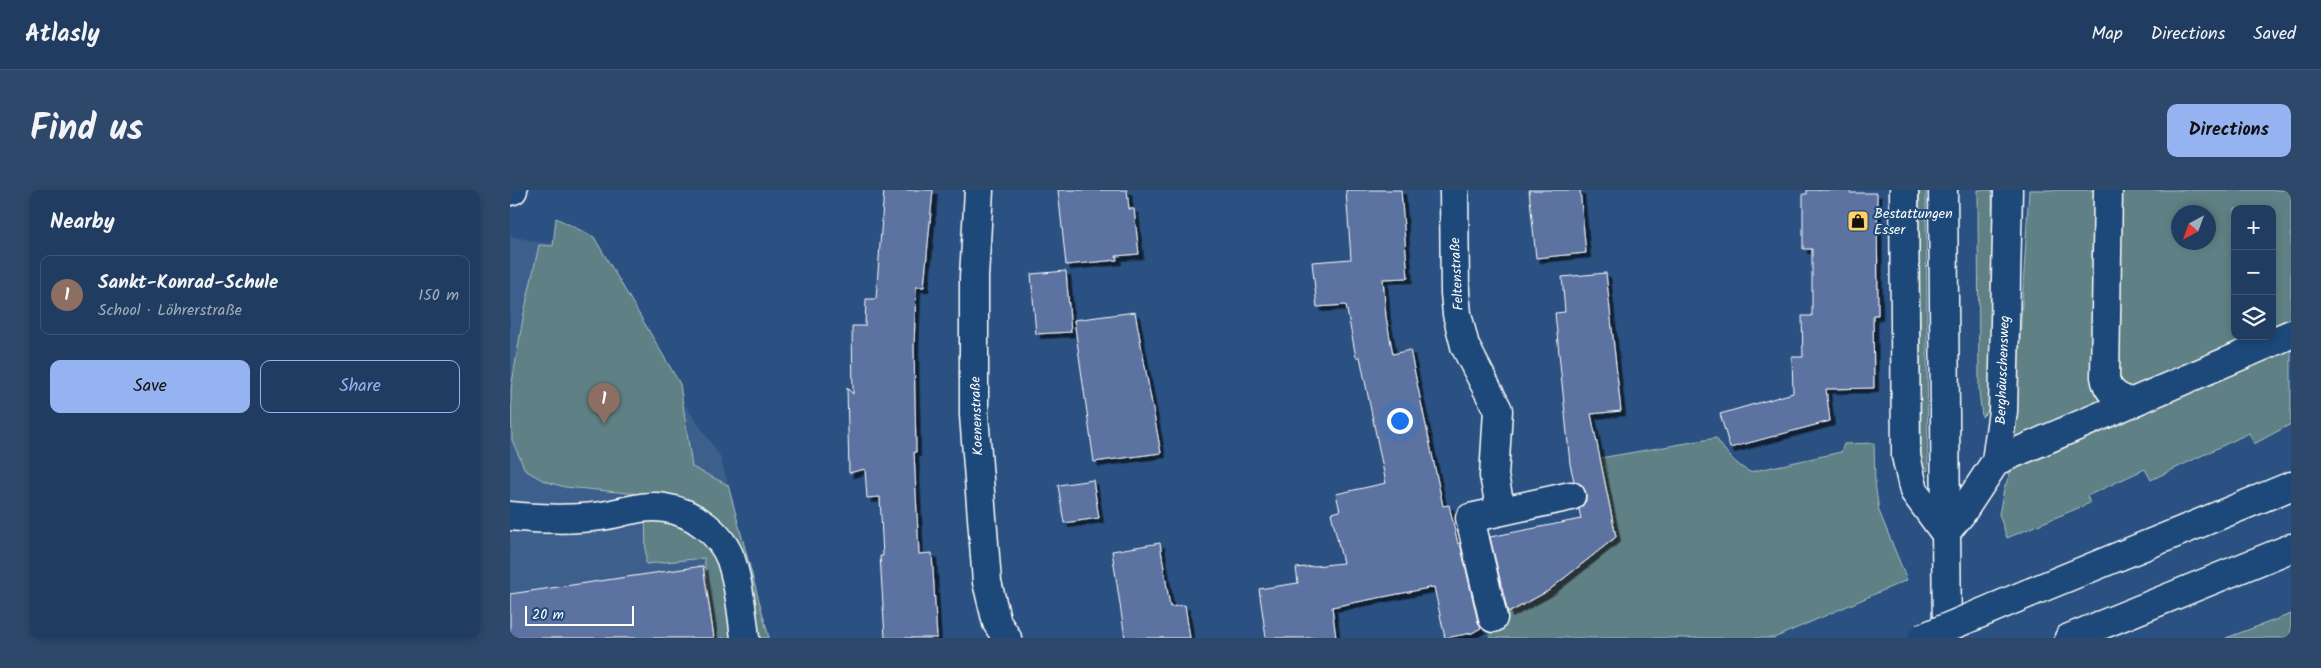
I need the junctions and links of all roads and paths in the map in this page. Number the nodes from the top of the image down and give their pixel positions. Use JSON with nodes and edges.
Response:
{"nodes":[{"id":1,"x":979,"y":190,"type":"edge"},
{"id":2,"x":1454,"y":190,"type":"edge"},
{"id":3,"x":1904,"y":190,"type":"edge"},
{"id":4,"x":1943,"y":190,"type":"edge"},
{"id":5,"x":2008,"y":190,"type":"edge"},
{"id":6,"x":2108,"y":190,"type":"edge"},
{"id":7,"x":2291,"y":334,"type":"edge"},
{"id":8,"x":2132,"y":403,"type":"junction"},
{"id":9,"x":1996,"y":461,"type":"junction"},
{"id":10,"x":2291,"y":486,"type":"edge"},
{"id":11,"x":1571,"y":496,"type":"dead end"},
{"id":12,"x":1502,"y":511,"type":"junction"},
{"id":13,"x":510,"y":516,"type":"edge"},
{"id":14,"x":1945,"y":534,"type":"junction"},
{"id":15,"x":2291,"y":548,"type":"edge"},
{"id":16,"x":1493,"y":618,"type":"dead end"},
{"id":17,"x":746,"y":638,"type":"edge"},
{"id":18,"x":1006,"y":638,"type":"edge"},
{"id":19,"x":1922,"y":638,"type":"edge"},
{"id":20,"x":1947,"y":638,"type":"edge"},
{"id":21,"x":2069,"y":638,"type":"edge"}],
"edges":[{"from":1,"to":18,"type":"main road","name":"Koenenstraße"},
{"from":2,"to":12,"type":"main road","name":"Feltenstraße"},
{"from":3,"to":14,"type":"main road"},
{"from":4,"to":14,"type":"main road"},
{"from":5,"to":9,"type":"main road","name":"Berghäuschensweg"},
{"from":6,"to":8,"type":"main road"},
{"from":7,"to":8,"type":"main road"},
{"from":8,"to":9,"type":"main road"},
{"from":9,"to":14,"type":"main road","name":"Berghäuschensweg"},
{"from":10,"to":19,"type":"main road","bridge":true},
{"from":11,"to":12,"type":"main road"},
{"from":12,"to":16,"type":"main road"},
{"from":13,"to":17,"type":"main road"},
{"from":14,"to":20,"type":"main road"},
{"from":15,"to":21,"type":"main road"}]}
